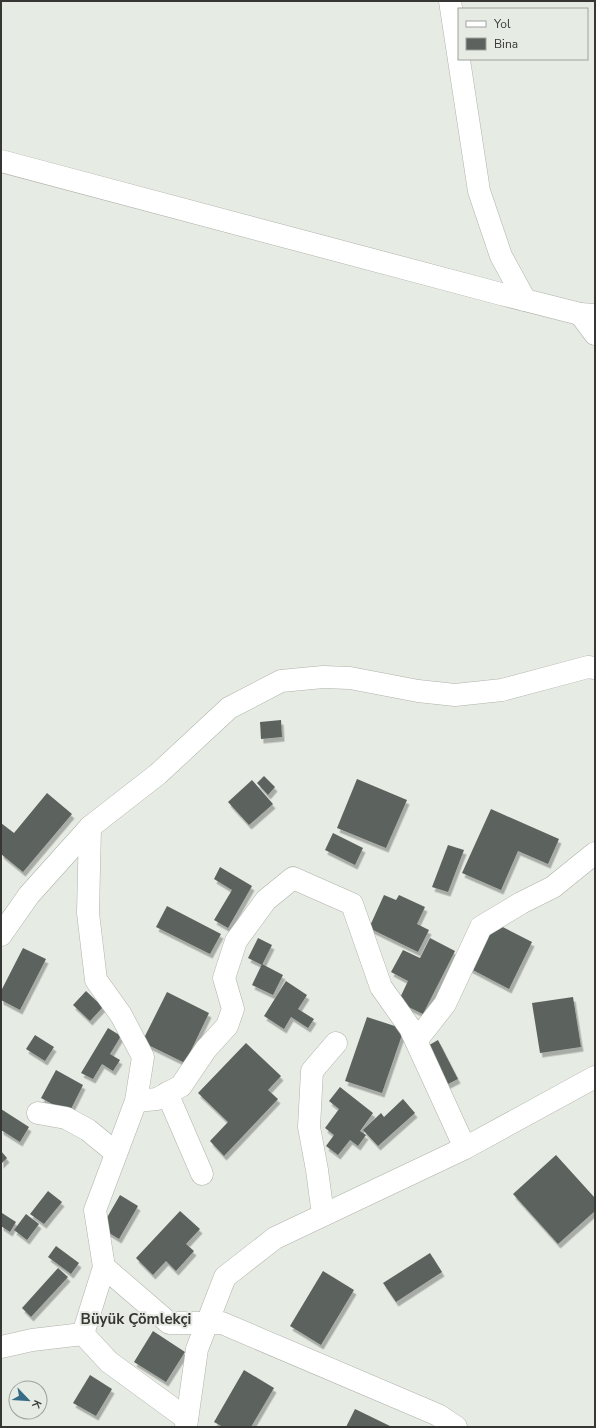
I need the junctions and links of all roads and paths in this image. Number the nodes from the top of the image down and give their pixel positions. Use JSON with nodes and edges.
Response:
{"nodes":[{"id":1,"x":450,"y":1,"type":"edge"},
{"id":2,"x":458,"y":53,"type":"edge"},
{"id":3,"x":459,"y":60,"type":"edge"},
{"id":4,"x":1,"y":161,"type":"edge"},
{"id":5,"x":525,"y":300,"type":"junction"},
{"id":6,"x":587,"y":315,"type":"edge"},
{"id":7,"x":595,"y":334,"type":"edge"},
{"id":8,"x":595,"y":668,"type":"edge"},
{"id":9,"x":90,"y":827,"type":"junction"},
{"id":10,"x":595,"y":853,"type":"edge"},
{"id":11,"x":1,"y":935,"type":"edge"},
{"id":12,"x":416,"y":1041,"type":"junction"},
{"id":13,"x":336,"y":1043,"type":"dead end"},
{"id":14,"x":595,"y":1077,"type":"edge"},
{"id":15,"x":167,"y":1093,"type":"junction"},
{"id":16,"x":136,"y":1101,"type":"junction"},
{"id":17,"x":38,"y":1113,"type":"dead end"},
{"id":18,"x":465,"y":1148,"type":"junction"},
{"id":19,"x":116,"y":1153,"type":"junction"},
{"id":20,"x":202,"y":1174,"type":"dead end"},
{"id":21,"x":323,"y":1215,"type":"junction"},
{"id":22,"x":104,"y":1267,"type":"junction"},
{"id":23,"x":208,"y":1323,"type":"junction"},
{"id":24,"x":83,"y":1334,"type":"junction"},
{"id":25,"x":1,"y":1347,"type":"edge"},
{"id":26,"x":186,"y":1423,"type":"edge"},
{"id":27,"x":456,"y":1427,"type":"edge"}],
"edges":[{"from":1,"to":2,"type":"street"},
{"from":3,"to":5,"type":"street"},
{"from":4,"to":5,"type":"street"},
{"from":5,"to":6,"type":"street"},
{"from":6,"to":7,"type":"street"},
{"from":8,"to":9,"type":"street"},
{"from":9,"to":11,"type":"street"},
{"from":9,"to":16,"type":"street"},
{"from":10,"to":12,"type":"street"},
{"from":12,"to":15,"type":"street"},
{"from":12,"to":18,"type":"street"},
{"from":13,"to":21,"type":"street"},
{"from":14,"to":18,"type":"street"},
{"from":15,"to":16,"type":"street"},
{"from":15,"to":20,"type":"street"},
{"from":16,"to":19,"type":"street"},
{"from":17,"to":19,"type":"street"},
{"from":18,"to":21,"type":"street"},
{"from":19,"to":22,"type":"street"},
{"from":21,"to":23,"type":"street"},
{"from":22,"to":23,"type":"street"},
{"from":22,"to":24,"type":"street"},
{"from":23,"to":26,"type":"street"},
{"from":23,"to":27,"type":"street"},
{"from":24,"to":25,"type":"street"},
{"from":24,"to":26,"type":"street"}]}
